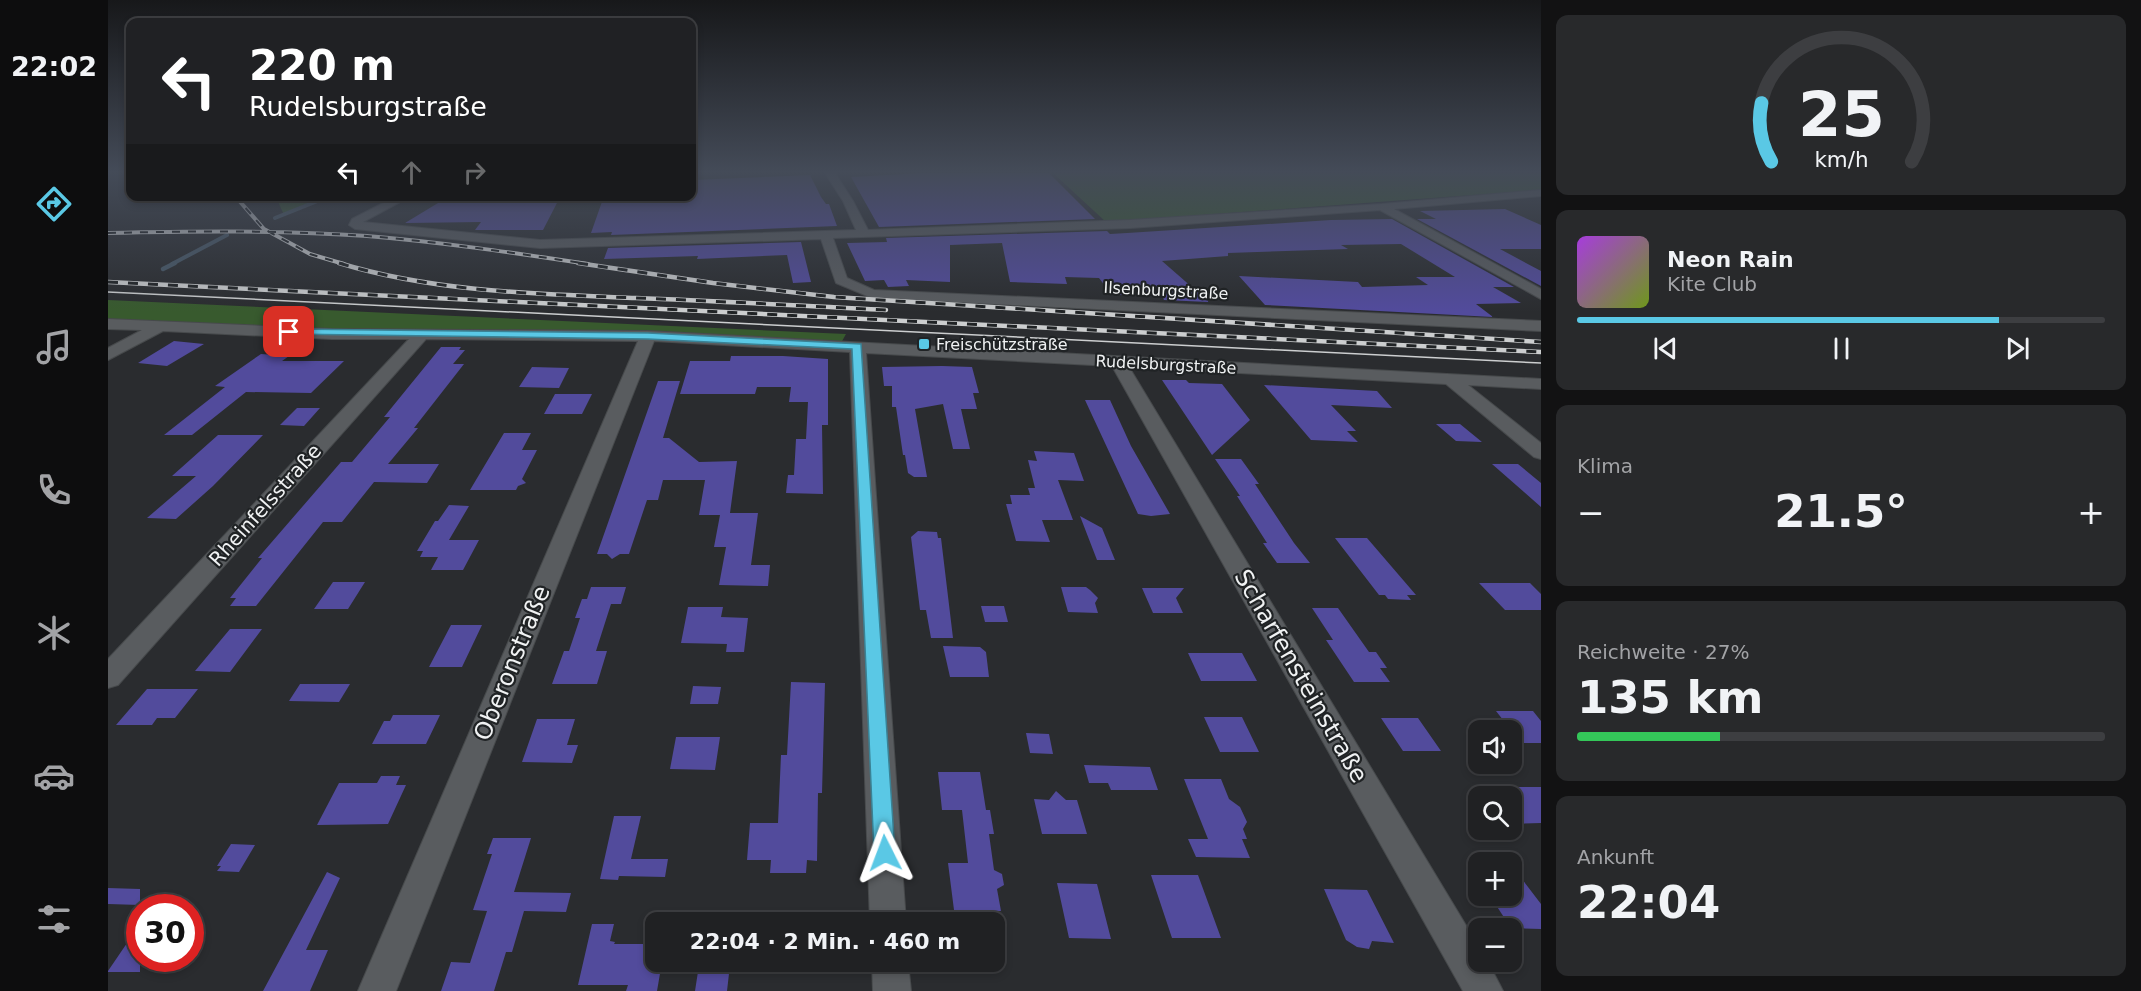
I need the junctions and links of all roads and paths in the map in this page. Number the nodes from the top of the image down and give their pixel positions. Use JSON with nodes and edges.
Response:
{"nodes":[{"id":1,"x":360,"y":219,"type":"edge"},
{"id":2,"x":857,"y":219,"type":"edge"},
{"id":3,"x":1200,"y":219,"type":"edge"},
{"id":4,"x":1404,"y":219,"type":"edge"},
{"id":5,"x":863,"y":233,"type":"junction"},
{"id":6,"x":825,"y":234,"type":"junction"},
{"id":7,"x":1541,"y":295,"type":"edge"},
{"id":8,"x":108,"y":324,"type":"edge"},
{"id":9,"x":162,"y":326,"type":"junction"},
{"id":10,"x":1541,"y":326,"type":"edge"},
{"id":11,"x":422,"y":334,"type":"junction"},
{"id":12,"x":648,"y":336,"type":"junction"},
{"id":13,"x":858,"y":346,"type":"junction"},
{"id":14,"x":108,"y":355,"type":"edge"},
{"id":15,"x":1118,"y":361,"type":"junction"},
{"id":16,"x":1450,"y":379,"type":"junction"},
{"id":17,"x":1541,"y":384,"type":"edge"},
{"id":18,"x":1541,"y":453,"type":"edge"},
{"id":19,"x":108,"y":676,"type":"edge"},
{"id":20,"x":887,"y":912,"type":"edge"},
{"id":21,"x":891,"y":972,"type":"edge"},
{"id":22,"x":377,"y":991,"type":"edge"},
{"id":23,"x":892,"y":991,"type":"edge"},
{"id":24,"x":1484,"y":991,"type":"edge"}],
"edges":[{"from":1,"to":6,"type":"street"},
{"from":2,"to":5,"type":"street"},
{"from":3,"to":5,"type":"street"},
{"from":4,"to":7,"type":"street"},
{"from":5,"to":6,"type":"street"},
{"from":6,"to":10,"type":"street","name":"Ilsenburgstraße"},
{"from":8,"to":9,"type":"street","name":"Rudelsburgstraße"},
{"from":9,"to":11,"type":"street","name":"Rudelsburgstraße"},
{"from":9,"to":14,"type":"street"},
{"from":11,"to":12,"type":"street","name":"Rudelsburgstraße"},
{"from":11,"to":19,"type":"street","name":"Rheinfelsstraße"},
{"from":12,"to":13,"type":"street","name":"Rudelsburgstraße"},
{"from":12,"to":22,"type":"street","name":"Oberonstraße"},
{"from":13,"to":15,"type":"street","name":"Rudelsburgstraße"},
{"from":13,"to":20,"type":"street"},
{"from":15,"to":16,"type":"street","name":"Rudelsburgstraße"},
{"from":15,"to":24,"type":"street","name":"Scharfensteinstraße"},
{"from":16,"to":17,"type":"street","name":"Rudelsburgstraße"},
{"from":16,"to":18,"type":"street"},
{"from":21,"to":23,"type":"street"}]}
